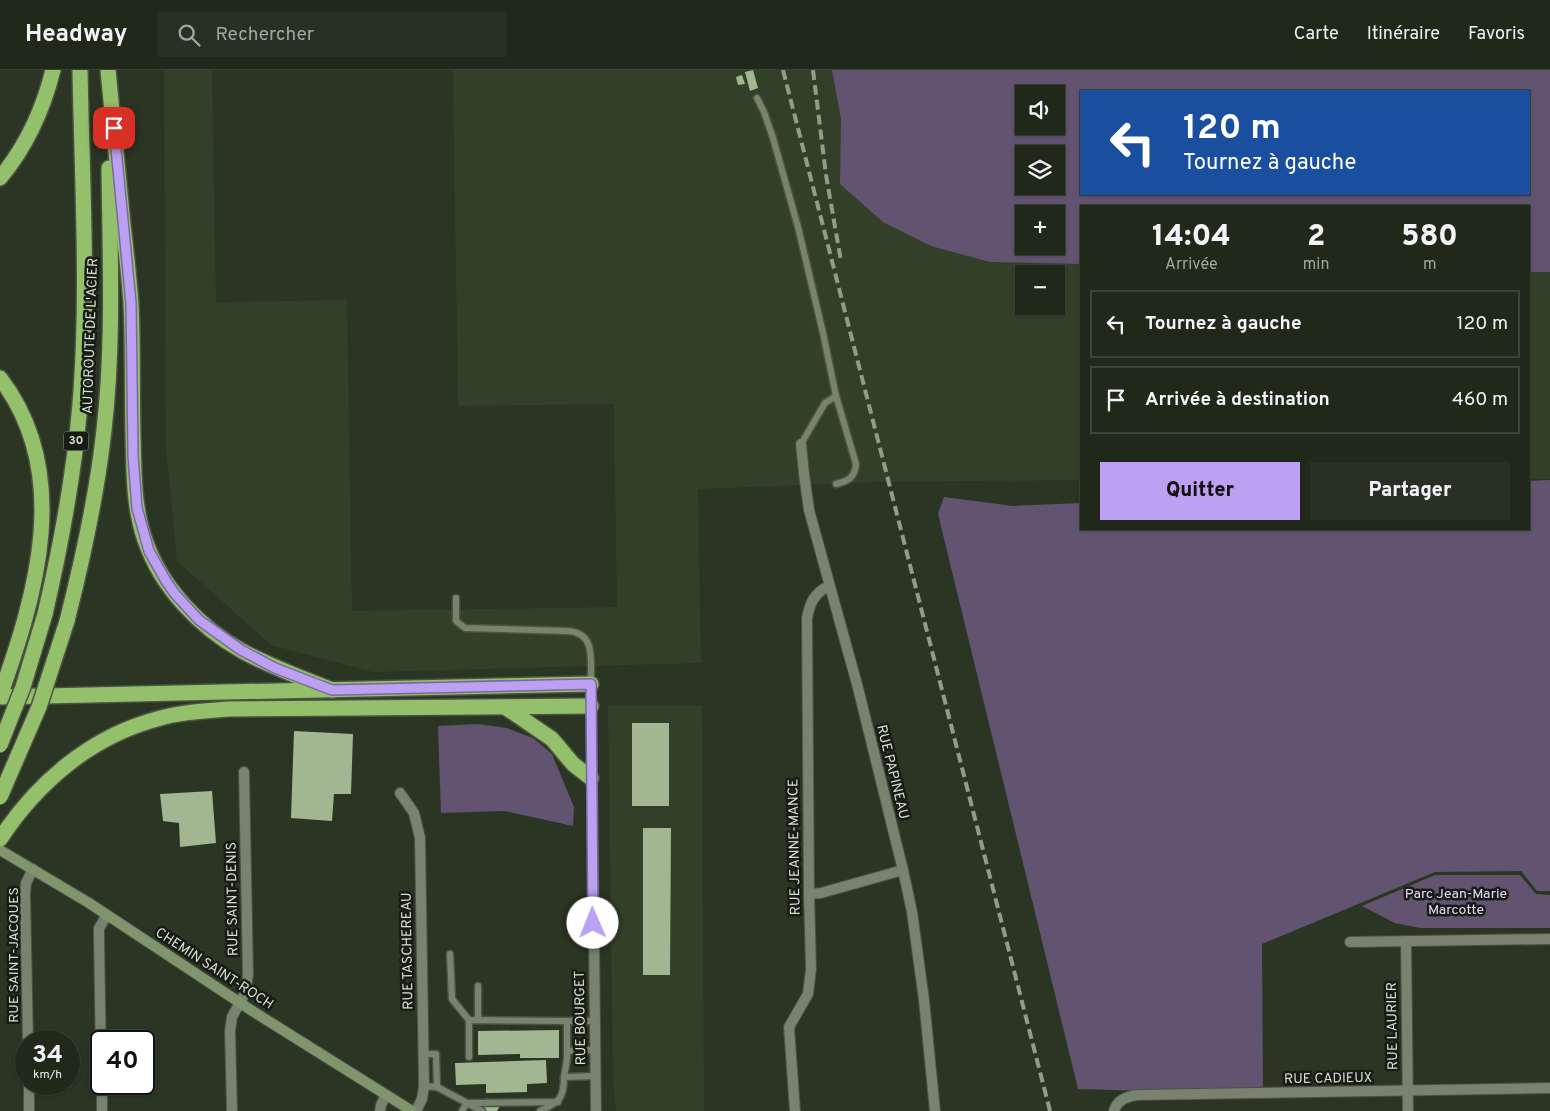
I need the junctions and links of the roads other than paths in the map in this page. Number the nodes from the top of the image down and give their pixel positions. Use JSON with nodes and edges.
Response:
{"nodes":[{"id":1,"x":53,"y":70,"type":"edge"},
{"id":2,"x":80,"y":70,"type":"edge"},
{"id":3,"x":108,"y":70,"type":"edge"},
{"id":4,"x":757,"y":98,"type":"dead end"},
{"id":5,"x":0,"y":178,"type":"edge"},
{"id":6,"x":0,"y":378,"type":"edge"},
{"id":7,"x":836,"y":396,"type":"junction"},
{"id":8,"x":801,"y":444,"type":"joint"},
{"id":9,"x":836,"y":484,"type":"dead end"},
{"id":10,"x":829,"y":586,"type":"junction"},
{"id":11,"x":456,"y":598,"type":"dead end"},
{"id":12,"x":591,"y":684,"type":"junction"},
{"id":13,"x":332,"y":690,"type":"junction"},
{"id":14,"x":0,"y":697,"type":"edge"},
{"id":15,"x":590,"y":706,"type":"junction"},
{"id":16,"x":505,"y":707,"type":"junction"},
{"id":17,"x":0,"y":745,"type":"edge"},
{"id":18,"x":244,"y":772,"type":"dead end"},
{"id":19,"x":591,"y":778,"type":"junction"},
{"id":20,"x":400,"y":793,"type":"dead end"},
{"id":21,"x":0,"y":797,"type":"edge"},
{"id":22,"x":0,"y":839,"type":"edge"},
{"id":23,"x":0,"y":850,"type":"edge"},
{"id":24,"x":33,"y":869,"type":"junction"},
{"id":25,"x":903,"y":870,"type":"junction"},
{"id":26,"x":809,"y":894,"type":"junction"},
{"id":27,"x":107,"y":915,"type":"junction"},
{"id":28,"x":1550,"y":939,"type":"edge"},
{"id":29,"x":1406,"y":941,"type":"junction"},
{"id":30,"x":1350,"y":942,"type":"dead end"},
{"id":31,"x":450,"y":954,"type":"dead end"},
{"id":32,"x":478,"y":986,"type":"dead end"},
{"id":33,"x":240,"y":1002,"type":"junction"},
{"id":34,"x":469,"y":1020,"type":"junction"},
{"id":35,"x":478,"y":1020,"type":"junction"},
{"id":36,"x":566,"y":1021,"type":"junction"},
{"id":37,"x":595,"y":1021,"type":"junction"},
{"id":38,"x":28,"y":1030,"type":"edge"},
{"id":39,"x":101,"y":1030,"type":"edge"},
{"id":40,"x":595,"y":1050,"type":"junction"},
{"id":41,"x":567,"y":1051,"type":"junction"},
{"id":42,"x":424,"y":1054,"type":"junction"},
{"id":43,"x":469,"y":1057,"type":"dead end"},
{"id":44,"x":596,"y":1076,"type":"junction"},
{"id":45,"x":564,"y":1077,"type":"junction"},
{"id":46,"x":424,"y":1086,"type":"junction"},
{"id":47,"x":437,"y":1087,"type":"junction"},
{"id":48,"x":1550,"y":1088,"type":"edge"},
{"id":49,"x":1408,"y":1091,"type":"junction"},
{"id":50,"x":29,"y":1095,"type":"edge"},
{"id":51,"x":102,"y":1095,"type":"edge"},
{"id":52,"x":386,"y":1095,"type":"junction"},
{"id":53,"x":505,"y":1102,"type":"junction"},
{"id":54,"x":558,"y":1102,"type":"junction"},
{"id":55,"x":467,"y":1103,"type":"junction"},
{"id":56,"x":29,"y":1111,"type":"edge"},
{"id":57,"x":102,"y":1111,"type":"edge"},
{"id":58,"x":232,"y":1111,"type":"edge"},
{"id":59,"x":380,"y":1111,"type":"edge"},
{"id":60,"x":412,"y":1111,"type":"edge"},
{"id":61,"x":416,"y":1111,"type":"edge"},
{"id":62,"x":462,"y":1111,"type":"edge"},
{"id":63,"x":482,"y":1111,"type":"edge"},
{"id":64,"x":505,"y":1111,"type":"edge"},
{"id":65,"x":540,"y":1111,"type":"edge"},
{"id":66,"x":596,"y":1111,"type":"edge"},
{"id":67,"x":795,"y":1111,"type":"edge"},
{"id":68,"x":935,"y":1111,"type":"edge"},
{"id":69,"x":1114,"y":1111,"type":"edge"},
{"id":70,"x":1408,"y":1111,"type":"edge"}],
"edges":[{"from":1,"to":5,"type":"highway"},
{"from":2,"to":17,"type":"highway","name":"AUTOROUTE DE L'ACIER","number":"30","bridge":true},
{"from":3,"to":13,"type":"highway"},
{"from":3,"to":21,"type":"highway","name":"AUTOROUTE DE L'ACIER","number":"30","bridge":true},
{"from":4,"to":7,"type":"lane"},
{"from":6,"to":14,"type":"highway"},
{"from":7,"to":8,"type":"lane"},
{"from":7,"to":9,"type":"lane"},
{"from":8,"to":10,"type":"street","name":"RUE PAPINEAU"},
{"from":10,"to":25,"type":"street","name":"RUE PAPINEAU"},
{"from":10,"to":26,"type":"street","name":"RUE JEANNE-MANCE"},
{"from":11,"to":12,"type":"lane"},
{"from":12,"to":13,"type":"highway"},
{"from":12,"to":15,"type":"street","name":"RUE BOURGET"},
{"from":13,"to":14,"type":"highway"},
{"from":15,"to":16,"type":"highway"},
{"from":15,"to":19,"type":"street","name":"RUE BOURGET"},
{"from":16,"to":19,"type":"highway"},
{"from":16,"to":22,"type":"highway"},
{"from":18,"to":33,"type":"street","name":"RUE SAINT-DENIS"},
{"from":19,"to":37,"type":"street","name":"RUE BOURGET"},
{"from":20,"to":42,"type":"street","name":"RUE TASCHEREAU"},
{"from":23,"to":24,"type":"main road","name":"CHEMIN SAINT-ROCH"},
{"from":24,"to":27,"type":"main road","name":"CHEMIN SAINT-ROCH"},
{"from":24,"to":38,"type":"street","name":"RUE SAINT-JACQUES"},
{"from":25,"to":26,"type":"street"},
{"from":25,"to":68,"type":"street","name":"RUE PAPINEAU"},
{"from":26,"to":67,"type":"street","name":"RUE JEANNE-MANCE"},
{"from":27,"to":33,"type":"main road","name":"CHEMIN SAINT-ROCH"},
{"from":27,"to":39,"type":"street"},
{"from":28,"to":29,"type":"street"},
{"from":29,"to":30,"type":"street"},
{"from":29,"to":49,"type":"street","name":"RUE LAURIER"},
{"from":31,"to":34,"type":"lane"},
{"from":32,"to":35,"type":"lane"},
{"from":33,"to":52,"type":"main road","name":"CHEMIN SAINT-ROCH"},
{"from":33,"to":58,"type":"street","name":"RUE SAINT-DENIS"},
{"from":34,"to":35,"type":"lane"},
{"from":34,"to":43,"type":"lane"},
{"from":35,"to":36,"type":"lane"},
{"from":36,"to":37,"type":"lane"},
{"from":36,"to":41,"type":"lane"},
{"from":37,"to":40,"type":"street","name":"RUE BOURGET"},
{"from":40,"to":41,"type":"lane"},
{"from":40,"to":44,"type":"street","name":"RUE BOURGET"},
{"from":41,"to":45,"type":"lane"},
{"from":42,"to":46,"type":"street","name":"RUE TASCHEREAU"},
{"from":42,"to":47,"type":"lane"},
{"from":44,"to":45,"type":"lane"},
{"from":44,"to":66,"type":"street","name":"RUE BOURGET"},
{"from":45,"to":54,"type":"lane"},
{"from":46,"to":47,"type":"lane"},
{"from":46,"to":61,"type":"street","name":"RUE TASCHEREAU"},
{"from":47,"to":55,"type":"lane"},
{"from":48,"to":49,"type":"street","name":"RUE CADIEUX"},
{"from":49,"to":69,"type":"street","name":"RUE CADIEUX"},
{"from":49,"to":70,"type":"street","name":"RUE LAURIER"},
{"from":50,"to":56,"type":"street"},
{"from":51,"to":57,"type":"street"},
{"from":52,"to":59,"type":"street"},
{"from":52,"to":60,"type":"main road","name":"CHEMIN SAINT-ROCH"},
{"from":53,"to":54,"type":"lane"},
{"from":53,"to":55,"type":"lane"},
{"from":53,"to":64,"type":"lane"},
{"from":54,"to":65,"type":"lane"},
{"from":55,"to":62,"type":"lane"},
{"from":55,"to":63,"type":"lane"}]}
